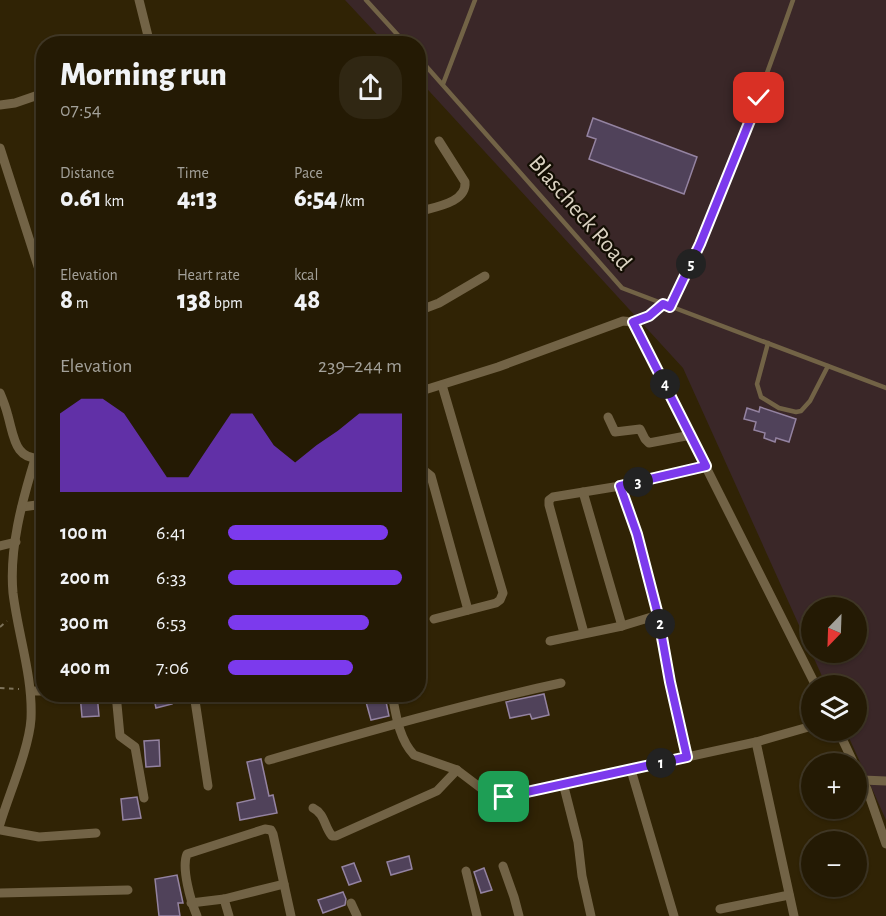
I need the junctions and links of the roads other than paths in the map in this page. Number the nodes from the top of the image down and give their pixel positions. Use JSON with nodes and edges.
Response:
{"nodes":[{"id":1,"x":139,"y":0,"type":"edge"},
{"id":2,"x":366,"y":0,"type":"edge"},
{"id":3,"x":475,"y":0,"type":"edge"},
{"id":4,"x":793,"y":0,"type":"edge"},
{"id":5,"x":148,"y":36,"type":"edge"},
{"id":6,"x":399,"y":36,"type":"edge"},
{"id":7,"x":426,"y":66,"type":"edge"},
{"id":8,"x":443,"y":84,"type":"junction"},
{"id":9,"x":36,"y":96,"type":"edge"},
{"id":10,"x":0,"y":105,"type":"edge"},
{"id":11,"x":439,"y":141,"type":"dead end"},
{"id":12,"x":0,"y":148,"type":"edge"},
{"id":13,"x":426,"y":209,"type":"edge"},
{"id":14,"x":36,"y":260,"type":"edge"},
{"id":15,"x":485,"y":276,"type":"dead end"},
{"id":16,"x":670,"y":307,"type":"junction"},
{"id":17,"x":426,"y":308,"type":"edge"},
{"id":18,"x":768,"y":344,"type":"junction"},
{"id":19,"x":828,"y":366,"type":"junction"},
{"id":20,"x":442,"y":385,"type":"junction"},
{"id":21,"x":886,"y":388,"type":"edge"},
{"id":22,"x":426,"y":390,"type":"edge"},
{"id":23,"x":0,"y":393,"type":"edge"},
{"id":24,"x":608,"y":417,"type":"dead end"},
{"id":25,"x":691,"y":435,"type":"junction"},
{"id":26,"x":36,"y":457,"type":"edge"},
{"id":27,"x":706,"y":466,"type":"junction"},
{"id":28,"x":36,"y":467,"type":"edge"},
{"id":29,"x":426,"y":472,"type":"edge"},
{"id":30,"x":620,"y":486,"type":"junction"},
{"id":31,"x":583,"y":492,"type":"junction"},
{"id":32,"x":36,"y":505,"type":"edge"},
{"id":33,"x":22,"y":507,"type":"junction"},
{"id":34,"x":16,"y":543,"type":"junction"},
{"id":35,"x":0,"y":546,"type":"edge"},
{"id":36,"x":468,"y":610,"type":"junction"},
{"id":37,"x":658,"y":615,"type":"junction"},
{"id":38,"x":434,"y":619,"type":"dead end"},
{"id":39,"x":622,"y":626,"type":"junction"},
{"id":40,"x":584,"y":633,"type":"junction"},
{"id":41,"x":550,"y":641,"type":"dead end"},
{"id":42,"x":810,"y":675,"type":"edge"},
{"id":43,"x":561,"y":683,"type":"dead end"},
{"id":44,"x":31,"y":691,"type":"junction"},
{"id":45,"x":36,"y":691,"type":"edge"},
{"id":46,"x":117,"y":702,"type":"edge"},
{"id":47,"x":195,"y":702,"type":"edge"},
{"id":48,"x":393,"y":702,"type":"edge"},
{"id":49,"x":397,"y":723,"type":"junction"},
{"id":50,"x":801,"y":729,"type":"edge"},
{"id":51,"x":756,"y":741,"type":"junction"},
{"id":52,"x":687,"y":757,"type":"junction"},
{"id":53,"x":269,"y":760,"type":"dead end"},
{"id":54,"x":457,"y":770,"type":"junction"},
{"id":55,"x":631,"y":770,"type":"junction"},
{"id":56,"x":867,"y":780,"type":"edge"},
{"id":57,"x":886,"y":781,"type":"edge"},
{"id":58,"x":563,"y":783,"type":"junction"},
{"id":59,"x":12,"y":786,"type":"junction"},
{"id":60,"x":208,"y":786,"type":"dead end"},
{"id":61,"x":0,"y":788,"type":"edge"},
{"id":62,"x":867,"y":791,"type":"edge"},
{"id":63,"x":144,"y":798,"type":"dead end"},
{"id":64,"x":313,"y":808,"type":"dead end"},
{"id":65,"x":0,"y":824,"type":"edge"},
{"id":66,"x":0,"y":830,"type":"edge"},
{"id":67,"x":96,"y":833,"type":"dead end"},
{"id":68,"x":886,"y":844,"type":"edge"},
{"id":69,"x":503,"y":866,"type":"dead end"},
{"id":70,"x":466,"y":871,"type":"dead end"},
{"id":71,"x":284,"y":884,"type":"junction"},
{"id":72,"x":128,"y":890,"type":"dead end"},
{"id":73,"x":0,"y":893,"type":"edge"},
{"id":74,"x":789,"y":895,"type":"junction"},
{"id":75,"x":224,"y":899,"type":"junction"},
{"id":76,"x":191,"y":903,"type":"junction"},
{"id":77,"x":351,"y":903,"type":"dead end"},
{"id":78,"x":720,"y":909,"type":"dead end"},
{"id":79,"x":197,"y":916,"type":"edge"},
{"id":80,"x":229,"y":916,"type":"edge"},
{"id":81,"x":291,"y":916,"type":"edge"},
{"id":82,"x":357,"y":916,"type":"edge"},
{"id":83,"x":477,"y":916,"type":"edge"},
{"id":84,"x":519,"y":916,"type":"edge"},
{"id":85,"x":591,"y":916,"type":"edge"},
{"id":86,"x":674,"y":916,"type":"edge"},
{"id":87,"x":794,"y":916,"type":"edge"}],
"edges":[{"from":1,"to":5,"type":"street"},
{"from":2,"to":6,"type":"lane"},
{"from":3,"to":8,"type":"lane"},
{"from":4,"to":16,"type":"lane"},
{"from":7,"to":8,"type":"lane","name":"Blascheck Road"},
{"from":8,"to":16,"type":"lane","name":"Blascheck Road"},
{"from":9,"to":10,"type":"street"},
{"from":11,"to":13,"type":"street"},
{"from":12,"to":14,"type":"street"},
{"from":15,"to":17,"type":"street"},
{"from":16,"to":18,"type":"lane","name":"Blascheck Road"},
{"from":18,"to":19,"type":"lane","name":"Blascheck Road"},
{"from":18,"to":19,"type":"lane"},
{"from":19,"to":21,"type":"lane","name":"Blascheck Road"},
{"from":20,"to":22,"type":"street"},
{"from":20,"to":25,"type":"street"},
{"from":20,"to":36,"type":"street"},
{"from":23,"to":26,"type":"street"},
{"from":24,"to":25,"type":"street"},
{"from":25,"to":27,"type":"street"},
{"from":27,"to":30,"type":"street"},
{"from":27,"to":42,"type":"street"},
{"from":28,"to":33,"type":"street"},
{"from":29,"to":36,"type":"street"},
{"from":30,"to":31,"type":"street"},
{"from":30,"to":37,"type":"street"},
{"from":31,"to":39,"type":"street"},
{"from":31,"to":40,"type":"street"},
{"from":32,"to":33,"type":"street"},
{"from":33,"to":34,"type":"street"},
{"from":34,"to":35,"type":"street"},
{"from":34,"to":44,"type":"street"},
{"from":36,"to":38,"type":"street"},
{"from":37,"to":39,"type":"street"},
{"from":37,"to":52,"type":"street"},
{"from":39,"to":40,"type":"street"},
{"from":40,"to":41,"type":"street"},
{"from":43,"to":49,"type":"street"},
{"from":44,"to":45,"type":"street"},
{"from":44,"to":59,"type":"street"},
{"from":46,"to":63,"type":"street"},
{"from":47,"to":60,"type":"street"},
{"from":48,"to":49,"type":"street"},
{"from":49,"to":53,"type":"street"},
{"from":49,"to":54,"type":"street"},
{"from":50,"to":51,"type":"street"},
{"from":51,"to":52,"type":"street"},
{"from":51,"to":74,"type":"street"},
{"from":52,"to":55,"type":"street"},
{"from":54,"to":58,"type":"street"},
{"from":54,"to":64,"type":"street"},
{"from":55,"to":58,"type":"street"},
{"from":55,"to":86,"type":"street"},
{"from":56,"to":57,"type":"street"},
{"from":58,"to":85,"type":"street"},
{"from":59,"to":61,"type":"street"},
{"from":59,"to":65,"type":"street"},
{"from":62,"to":68,"type":"street"},
{"from":66,"to":67,"type":"street"},
{"from":69,"to":84,"type":"street"},
{"from":70,"to":83,"type":"street"},
{"from":71,"to":75,"type":"street"},
{"from":71,"to":76,"type":"street"},
{"from":71,"to":81,"type":"street"},
{"from":72,"to":73,"type":"street"},
{"from":74,"to":78,"type":"street"},
{"from":74,"to":87,"type":"street"},
{"from":75,"to":76,"type":"street"},
{"from":75,"to":80,"type":"street"},
{"from":76,"to":79,"type":"street"},
{"from":77,"to":82,"type":"street"}]}
